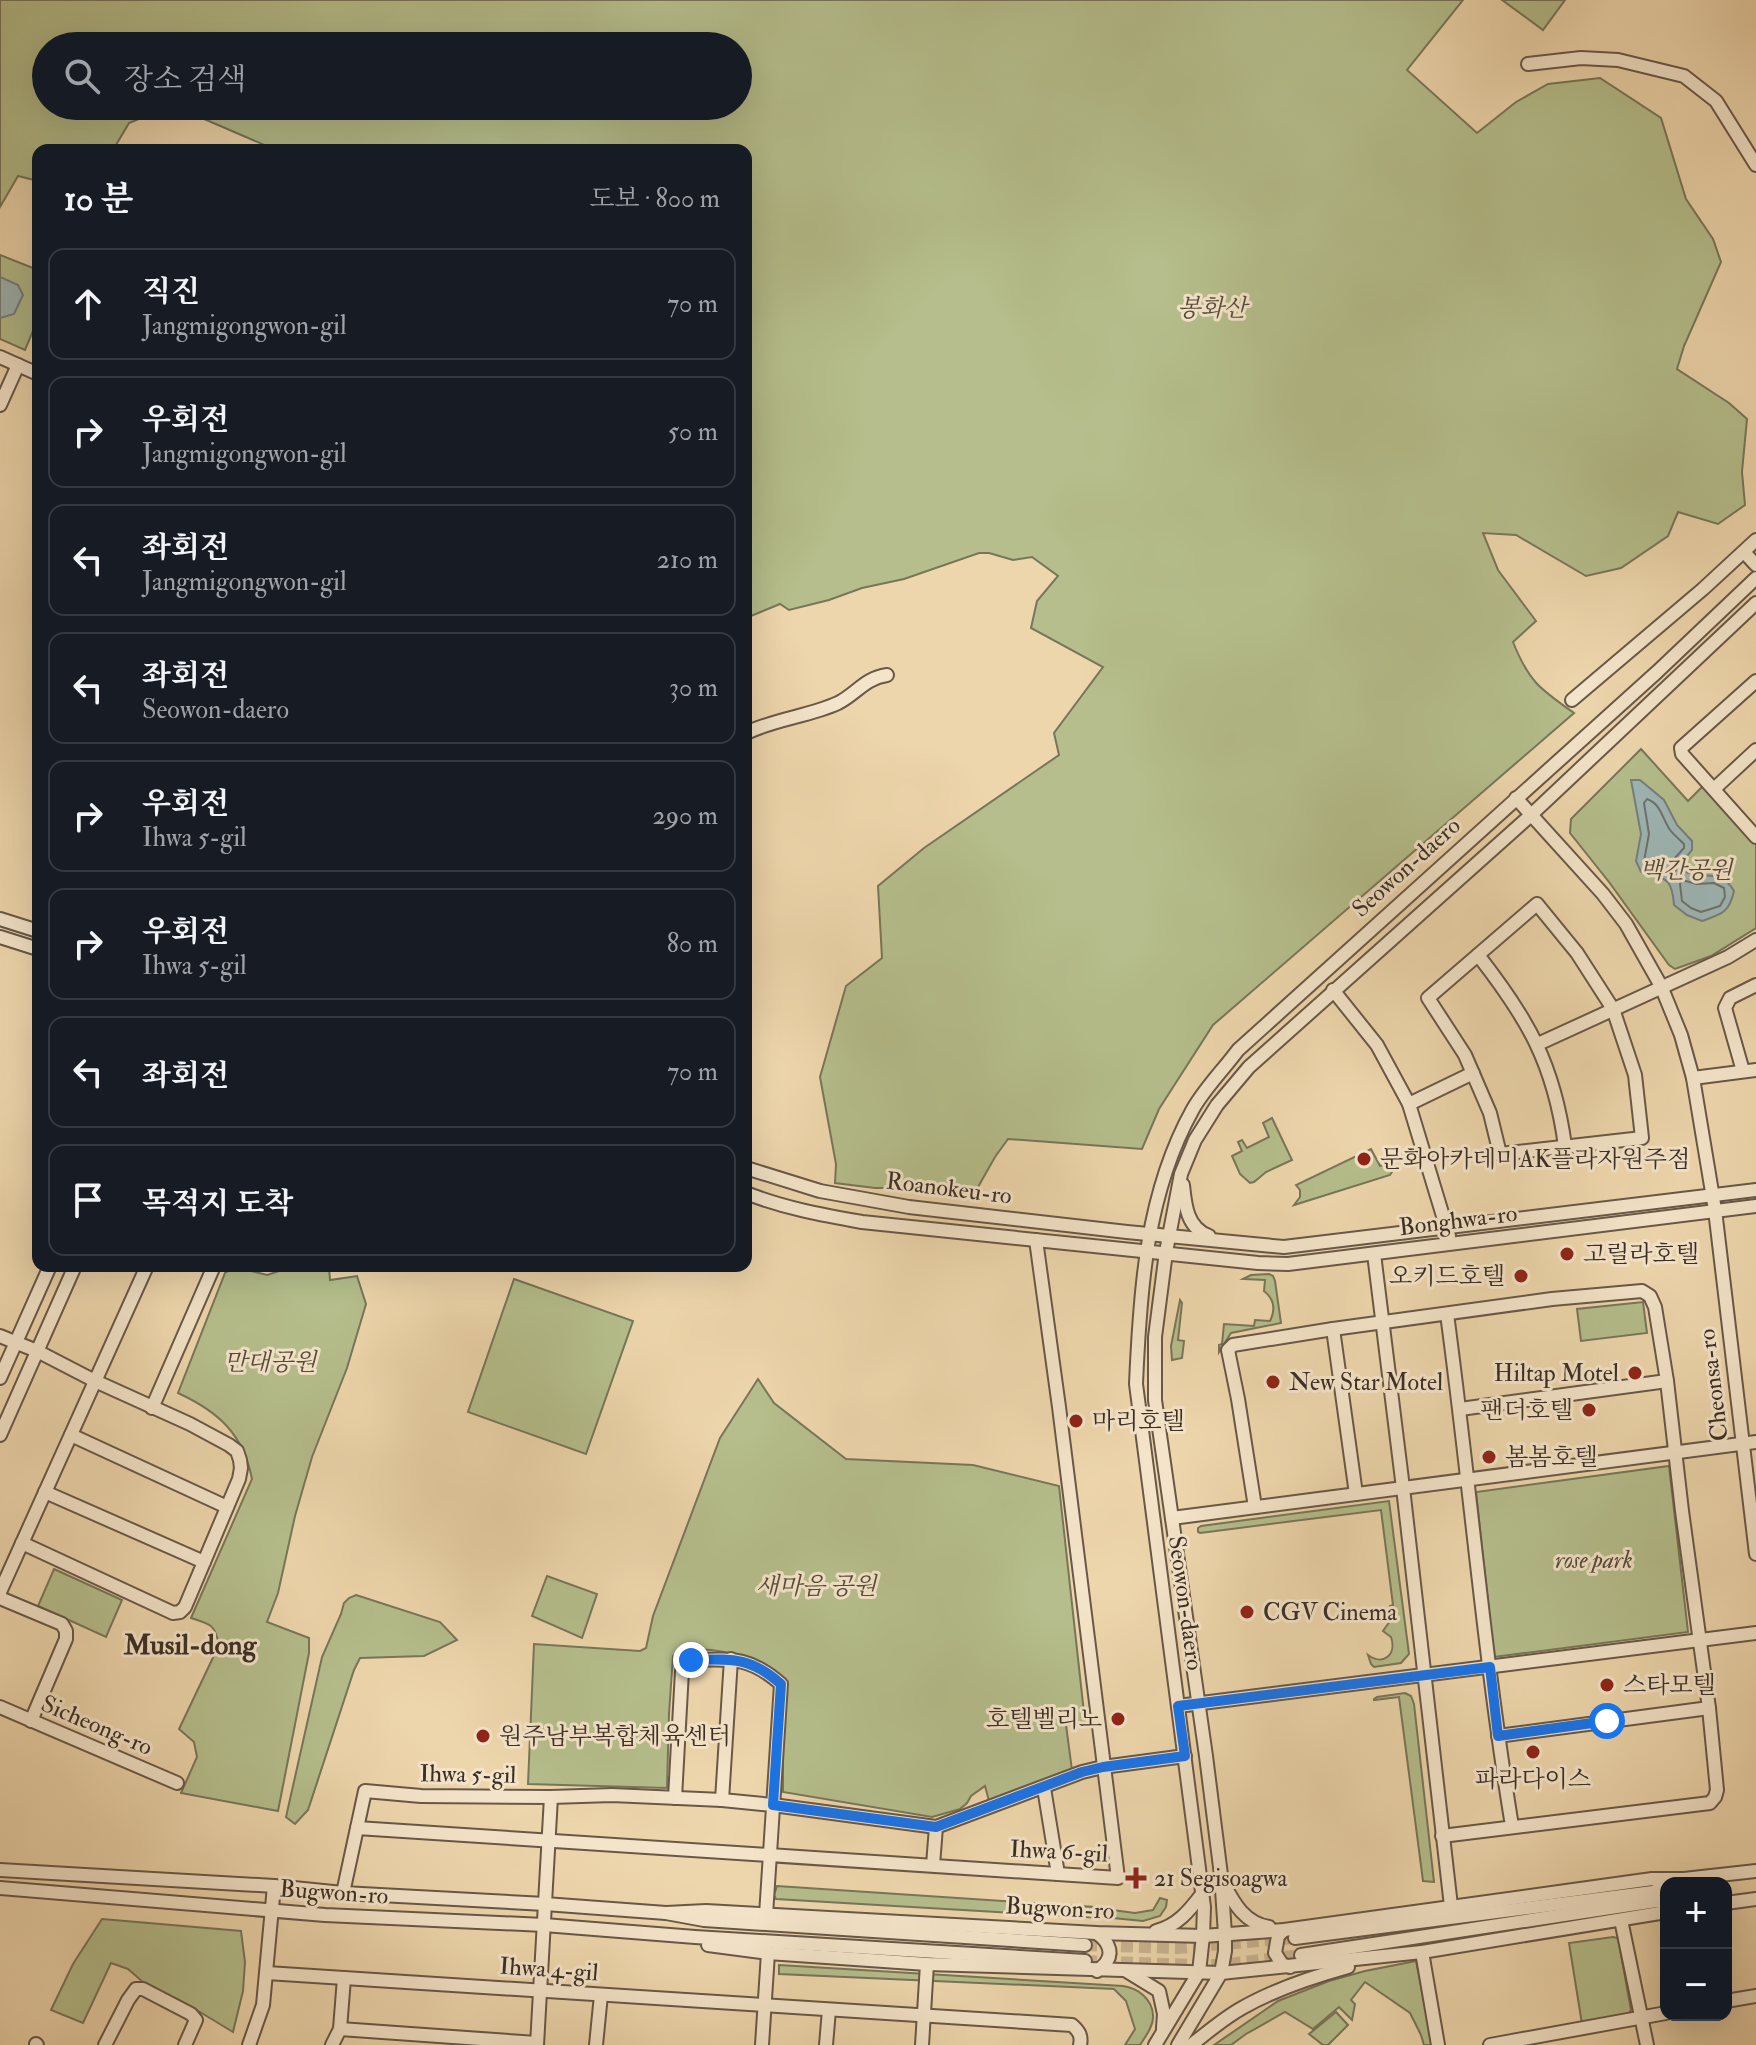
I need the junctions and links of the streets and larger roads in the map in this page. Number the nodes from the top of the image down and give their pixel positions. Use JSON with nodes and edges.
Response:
{"nodes":[{"id":1,"x":1528,"y":64,"type":"dead end"},
{"id":2,"x":1756,"y":165,"type":"edge"},
{"id":3,"x":0,"y":357,"type":"edge"},
{"id":4,"x":18,"y":365,"type":"junction"},
{"id":5,"x":32,"y":371,"type":"edge"},
{"id":6,"x":0,"y":405,"type":"edge"},
{"id":7,"x":1756,"y":540,"type":"edge"},
{"id":8,"x":1744,"y":552,"type":"junction"},
{"id":9,"x":1756,"y":565,"type":"edge"},
{"id":10,"x":1756,"y":578,"type":"edge"},
{"id":11,"x":1756,"y":603,"type":"edge"},
{"id":12,"x":887,"y":675,"type":"dead end"},
{"id":13,"x":1756,"y":681,"type":"edge"},
{"id":14,"x":1572,"y":700,"type":"dead end"},
{"id":15,"x":752,"y":731,"type":"edge"},
{"id":16,"x":1756,"y":750,"type":"edge"},
{"id":17,"x":1714,"y":789,"type":"junction"},
{"id":18,"x":1516,"y":798,"type":"junction"},
{"id":19,"x":1531,"y":815,"type":"junction"},
{"id":20,"x":1753,"y":828,"type":"edge"},
{"id":21,"x":0,"y":919,"type":"edge"},
{"id":22,"x":32,"y":929,"type":"edge"},
{"id":23,"x":0,"y":937,"type":"edge"},
{"id":24,"x":1756,"y":940,"type":"edge"},
{"id":25,"x":32,"y":947,"type":"edge"},
{"id":26,"x":1478,"y":955,"type":"junction"},
{"id":27,"x":1756,"y":985,"type":"edge"},
{"id":28,"x":1661,"y":986,"type":"junction"},
{"id":29,"x":1333,"y":990,"type":"junction"},
{"id":30,"x":1613,"y":1009,"type":"junction"},
{"id":31,"x":1538,"y":1044,"type":"junction"},
{"id":32,"x":1750,"y":1070,"type":"edge"},
{"id":33,"x":1473,"y":1073,"type":"junction"},
{"id":34,"x":1693,"y":1078,"type":"junction"},
{"id":35,"x":1409,"y":1104,"type":"junction"},
{"id":36,"x":1565,"y":1146,"type":"junction"},
{"id":37,"x":752,"y":1170,"type":"edge"},
{"id":38,"x":1181,"y":1174,"type":"junction"},
{"id":39,"x":1756,"y":1190,"type":"edge"},
{"id":40,"x":1711,"y":1194,"type":"junction"},
{"id":41,"x":752,"y":1195,"type":"edge"},
{"id":42,"x":1756,"y":1206,"type":"edge"},
{"id":43,"x":909,"y":1207,"type":"junction"},
{"id":44,"x":1715,"y":1210,"type":"junction"},
{"id":45,"x":909,"y":1227,"type":"junction"},
{"id":46,"x":1447,"y":1228,"type":"junction"},
{"id":47,"x":1150,"y":1233,"type":"junction"},
{"id":48,"x":1169,"y":1235,"type":"junction"},
{"id":49,"x":1036,"y":1240,"type":"junction"},
{"id":50,"x":1231,"y":1241,"type":"junction"},
{"id":51,"x":1450,"y":1243,"type":"junction"},
{"id":52,"x":1148,"y":1250,"type":"junction"},
{"id":53,"x":1166,"y":1252,"type":"junction"},
{"id":54,"x":1374,"y":1254,"type":"junction"},
{"id":55,"x":47,"y":1272,"type":"edge"},
{"id":56,"x":72,"y":1272,"type":"edge"},
{"id":57,"x":144,"y":1272,"type":"edge"},
{"id":58,"x":211,"y":1272,"type":"edge"},
{"id":59,"x":1447,"y":1314,"type":"junction"},
{"id":60,"x":1382,"y":1322,"type":"junction"},
{"id":61,"x":1333,"y":1329,"type":"junction"},
{"id":62,"x":0,"y":1336,"type":"edge"},
{"id":63,"x":16,"y":1343,"type":"junction"},
{"id":64,"x":37,"y":1351,"type":"junction"},
{"id":65,"x":0,"y":1378,"type":"edge"},
{"id":66,"x":95,"y":1381,"type":"junction"},
{"id":67,"x":1667,"y":1381,"type":"junction"},
{"id":68,"x":152,"y":1408,"type":"junction"},
{"id":69,"x":1460,"y":1409,"type":"junction"},
{"id":70,"x":0,"y":1435,"type":"edge"},
{"id":71,"x":71,"y":1435,"type":"junction"},
{"id":72,"x":1756,"y":1442,"type":"edge"},
{"id":73,"x":1741,"y":1444,"type":"junction"},
{"id":74,"x":1676,"y":1452,"type":"junction"},
{"id":75,"x":1469,"y":1479,"type":"junction"},
{"id":76,"x":1403,"y":1488,"type":"junction"},
{"id":77,"x":45,"y":1492,"type":"junction"},
{"id":78,"x":1356,"y":1494,"type":"junction"},
{"id":79,"x":227,"y":1507,"type":"junction"},
{"id":80,"x":1255,"y":1507,"type":"junction"},
{"id":81,"x":1172,"y":1518,"type":"junction"},
{"id":82,"x":22,"y":1543,"type":"junction"},
{"id":83,"x":1756,"y":1554,"type":"edge"},
{"id":84,"x":204,"y":1562,"type":"junction"},
{"id":85,"x":0,"y":1595,"type":"edge"},
{"id":86,"x":1756,"y":1633,"type":"edge"},
{"id":87,"x":1699,"y":1640,"type":"junction"},
{"id":88,"x":731,"y":1659,"type":"junction"},
{"id":89,"x":1490,"y":1667,"type":"junction"},
{"id":90,"x":1423,"y":1675,"type":"junction"},
{"id":91,"x":1198,"y":1704,"type":"junction"},
{"id":92,"x":1178,"y":1706,"type":"junction"},
{"id":93,"x":0,"y":1707,"type":"edge"},
{"id":94,"x":1709,"y":1708,"type":"junction"},
{"id":95,"x":31,"y":1721,"type":"junction"},
{"id":96,"x":1498,"y":1736,"type":"junction"},
{"id":97,"x":1185,"y":1756,"type":"junction"},
{"id":98,"x":1103,"y":1767,"type":"junction"},
{"id":99,"x":177,"y":1783,"type":"dead end"},
{"id":100,"x":1044,"y":1788,"type":"junction"},
{"id":101,"x":551,"y":1797,"type":"junction"},
{"id":102,"x":675,"y":1798,"type":"junction"},
{"id":103,"x":722,"y":1800,"type":"junction"},
{"id":104,"x":773,"y":1805,"type":"junction"},
{"id":105,"x":1512,"y":1826,"type":"junction"},
{"id":106,"x":936,"y":1827,"type":"junction"},
{"id":107,"x":357,"y":1828,"type":"junction"},
{"id":108,"x":1442,"y":1836,"type":"junction"},
{"id":109,"x":548,"y":1840,"type":"junction"},
{"id":110,"x":770,"y":1855,"type":"junction"},
{"id":111,"x":933,"y":1865,"type":"junction"},
{"id":112,"x":0,"y":1870,"type":"edge"},
{"id":113,"x":1756,"y":1871,"type":"edge"},
{"id":114,"x":1058,"y":1874,"type":"junction"},
{"id":115,"x":1221,"y":1875,"type":"junction"},
{"id":116,"x":1710,"y":1877,"type":"edge"},
{"id":117,"x":1660,"y":1880,"type":"edge"},
{"id":118,"x":274,"y":1886,"type":"junction"},
{"id":119,"x":0,"y":1888,"type":"edge"},
{"id":120,"x":1660,"y":1889,"type":"edge"},
{"id":121,"x":1756,"y":1891,"type":"edge"},
{"id":122,"x":343,"y":1893,"type":"junction"},
{"id":123,"x":1202,"y":1894,"type":"junction"},
{"id":124,"x":1732,"y":1894,"type":"edge"},
{"id":125,"x":1756,"y":1899,"type":"edge"},
{"id":126,"x":1660,"y":1902,"type":"edge"},
{"id":127,"x":1732,"y":1902,"type":"edge"},
{"id":128,"x":545,"y":1904,"type":"junction"},
{"id":129,"x":1451,"y":1906,"type":"junction"},
{"id":130,"x":1660,"y":1907,"type":"edge"},
{"id":131,"x":271,"y":1911,"type":"junction"},
{"id":132,"x":666,"y":1913,"type":"junction"},
{"id":133,"x":1660,"y":1913,"type":"edge"},
{"id":134,"x":1648,"y":1914,"type":"junction"},
{"id":135,"x":766,"y":1915,"type":"junction"},
{"id":136,"x":1621,"y":1920,"type":"junction"},
{"id":137,"x":544,"y":1925,"type":"junction"},
{"id":138,"x":1284,"y":1930,"type":"junction"},
{"id":139,"x":1096,"y":1933,"type":"junction"},
{"id":140,"x":1137,"y":1934,"type":"junction"},
{"id":141,"x":1225,"y":1934,"type":"junction"},
{"id":142,"x":666,"y":1935,"type":"junction"},
{"id":143,"x":1203,"y":1936,"type":"junction"},
{"id":144,"x":1295,"y":1938,"type":"tunnel mouth"},
{"id":145,"x":1085,"y":1945,"type":"tunnel mouth"},
{"id":146,"x":1422,"y":1952,"type":"junction"},
{"id":147,"x":768,"y":1953,"type":"junction"},
{"id":148,"x":1301,"y":1955,"type":"tunnel mouth"},
{"id":149,"x":1379,"y":1958,"type":"junction"},
{"id":150,"x":1085,"y":1961,"type":"tunnel mouth"},
{"id":151,"x":927,"y":1964,"type":"junction"},
{"id":152,"x":1290,"y":1967,"type":"junction"},
{"id":153,"x":1125,"y":1970,"type":"junction"},
{"id":154,"x":1097,"y":1971,"type":"junction"},
{"id":155,"x":1199,"y":1972,"type":"junction"},
{"id":156,"x":267,"y":1973,"type":"junction"},
{"id":157,"x":1221,"y":1973,"type":"junction"},
{"id":158,"x":344,"y":1978,"type":"junction"},
{"id":159,"x":540,"y":1990,"type":"junction"},
{"id":160,"x":601,"y":1995,"type":"junction"},
{"id":161,"x":1756,"y":1996,"type":"edge"},
{"id":162,"x":1732,"y":2000,"type":"edge"},
{"id":163,"x":765,"y":2005,"type":"junction"},
{"id":164,"x":829,"y":2010,"type":"junction"},
{"id":165,"x":1660,"y":2014,"type":"edge"},
{"id":166,"x":923,"y":2017,"type":"junction"},
{"id":167,"x":1641,"y":2018,"type":"junction"},
{"id":168,"x":340,"y":2029,"type":"junction"},
{"id":169,"x":1163,"y":2032,"type":"junction"},
{"id":170,"x":1545,"y":2040,"type":"edge"},
{"id":171,"x":470,"y":2042,"type":"edge"},
{"id":172,"x":537,"y":2044,"type":"edge"},
{"id":173,"x":105,"y":2045,"type":"edge"},
{"id":174,"x":185,"y":2045,"type":"edge"},
{"id":175,"x":249,"y":2045,"type":"edge"},
{"id":176,"x":332,"y":2045,"type":"edge"},
{"id":177,"x":596,"y":2045,"type":"edge"},
{"id":178,"x":762,"y":2045,"type":"edge"},
{"id":179,"x":826,"y":2045,"type":"edge"},
{"id":180,"x":922,"y":2045,"type":"edge"},
{"id":181,"x":1080,"y":2045,"type":"edge"},
{"id":182,"x":1155,"y":2045,"type":"edge"},
{"id":183,"x":1178,"y":2045,"type":"edge"},
{"id":184,"x":1191,"y":2045,"type":"edge"},
{"id":185,"x":1438,"y":2045,"type":"edge"},
{"id":186,"x":1490,"y":2045,"type":"edge"},
{"id":187,"x":1647,"y":2045,"type":"edge"}],
"edges":[{"from":1,"to":2,"type":"street"},
{"from":3,"to":4,"type":"street"},
{"from":4,"to":5,"type":"street"},
{"from":4,"to":6,"type":"street"},
{"from":7,"to":8,"type":"street"},
{"from":8,"to":9,"type":"street"},
{"from":8,"to":14,"type":"street"},
{"from":10,"to":18,"type":"street","name":"Seowon-daero"},
{"from":11,"to":19,"type":"street","name":"Seowon-daero"},
{"from":12,"to":15,"type":"street"},
{"from":13,"to":17,"type":"street"},
{"from":16,"to":17,"type":"street"},
{"from":17,"to":20,"type":"street"},
{"from":18,"to":19,"type":"street"},
{"from":18,"to":47,"type":"street","name":"Seowon-daero"},
{"from":19,"to":28,"type":"street"},
{"from":19,"to":29,"type":"street","name":"Seowon-daero"},
{"from":21,"to":22,"type":"street"},
{"from":23,"to":25,"type":"street"},
{"from":24,"to":28,"type":"street"},
{"from":26,"to":30,"type":"street"},
{"from":26,"to":31,"type":"street"},
{"from":26,"to":33,"type":"street"},
{"from":27,"to":32,"type":"street"},
{"from":28,"to":30,"type":"street"},
{"from":28,"to":34,"type":"street"},
{"from":29,"to":35,"type":"street"},
{"from":29,"to":38,"type":"street","name":"Seowon-daero"},
{"from":30,"to":31,"type":"street"},
{"from":30,"to":36,"type":"street"},
{"from":31,"to":36,"type":"street"},
{"from":32,"to":34,"type":"street"},
{"from":33,"to":35,"type":"street"},
{"from":33,"to":36,"type":"street"},
{"from":34,"to":40,"type":"street"},
{"from":35,"to":46,"type":"street"},
{"from":37,"to":43,"type":"street","name":"Roanokeu-ro"},
{"from":38,"to":48,"type":"street","name":"Seowon-daero"},
{"from":38,"to":50,"type":"street"},
{"from":39,"to":40,"type":"street","name":"Bonghwa-ro"},
{"from":40,"to":44,"type":"street","name":"Cheonsa-ro"},
{"from":40,"to":46,"type":"street","name":"Bonghwa-ro"},
{"from":41,"to":45,"type":"street","name":"Roanokeu-ro"},
{"from":42,"to":44,"type":"street","name":"Bonghwa-ro"},
{"from":43,"to":45,"type":"street"},
{"from":43,"to":47,"type":"street","name":"Roanokeu-ro"},
{"from":44,"to":51,"type":"street","name":"Bonghwa-ro"},
{"from":44,"to":73,"type":"street","name":"Cheonsa-ro"},
{"from":45,"to":49,"type":"street","name":"Roanokeu-ro"},
{"from":46,"to":50,"type":"street","name":"Bonghwa-ro"},
{"from":46,"to":51,"type":"street"},
{"from":47,"to":48,"type":"street","name":"Roanokeu-ro"},
{"from":47,"to":52,"type":"street","name":"Seowon-daero"},
{"from":48,"to":50,"type":"street","name":"Bonghwa-ro"},
{"from":48,"to":53,"type":"street","name":"Seowon-daero"},
{"from":49,"to":52,"type":"street","name":"Roanokeu-ro"},
{"from":49,"to":98,"type":"street","name":"Ihwa 6-gil"},
{"from":51,"to":54,"type":"street","name":"Bonghwa-ro"},
{"from":52,"to":53,"type":"street","name":"Bonghwa-ro"},
{"from":52,"to":92,"type":"street","name":"Seowon-daero"},
{"from":53,"to":54,"type":"street","name":"Bonghwa-ro"},
{"from":53,"to":81,"type":"street","name":"Seowon-daero"},
{"from":54,"to":60,"type":"street"},
{"from":55,"to":63,"type":"street"},
{"from":56,"to":64,"type":"street"},
{"from":57,"to":66,"type":"street"},
{"from":58,"to":68,"type":"street"},
{"from":59,"to":60,"type":"street"},
{"from":59,"to":67,"type":"street"},
{"from":59,"to":69,"type":"street"},
{"from":60,"to":61,"type":"street"},
{"from":60,"to":76,"type":"street"},
{"from":61,"to":78,"type":"street"},
{"from":61,"to":80,"type":"street"},
{"from":62,"to":63,"type":"street"},
{"from":63,"to":64,"type":"street"},
{"from":63,"to":65,"type":"street"},
{"from":64,"to":66,"type":"street"},
{"from":64,"to":70,"type":"street"},
{"from":66,"to":68,"type":"street"},
{"from":66,"to":71,"type":"street"},
{"from":67,"to":69,"type":"street"},
{"from":67,"to":74,"type":"street"},
{"from":68,"to":79,"type":"street"},
{"from":69,"to":75,"type":"street"},
{"from":71,"to":77,"type":"street"},
{"from":71,"to":79,"type":"street"},
{"from":72,"to":73,"type":"street","name":"Seowon-daero"},
{"from":73,"to":74,"type":"street","name":"Seowon-daero"},
{"from":73,"to":83,"type":"street","name":"Cheonsa-ro"},
{"from":74,"to":75,"type":"street","name":"Seowon-daero"},
{"from":74,"to":87,"type":"street"},
{"from":75,"to":76,"type":"street","name":"Seowon-daero"},
{"from":75,"to":89,"type":"street"},
{"from":76,"to":78,"type":"street","name":"Seowon-daero"},
{"from":76,"to":90,"type":"street"},
{"from":77,"to":82,"type":"street"},
{"from":77,"to":84,"type":"street"},
{"from":78,"to":80,"type":"street","name":"Seowon-daero"},
{"from":79,"to":84,"type":"street"},
{"from":80,"to":81,"type":"street","name":"Seowon-daero"},
{"from":81,"to":91,"type":"street","name":"Seowon-daero"},
{"from":82,"to":84,"type":"street"},
{"from":82,"to":85,"type":"street"},
{"from":85,"to":95,"type":"street"},
{"from":86,"to":87,"type":"street"},
{"from":87,"to":89,"type":"street"},
{"from":87,"to":94,"type":"street"},
{"from":88,"to":102,"type":"street"},
{"from":88,"to":103,"type":"street"},
{"from":88,"to":104,"type":"street"},
{"from":89,"to":90,"type":"street"},
{"from":89,"to":96,"type":"street"},
{"from":90,"to":91,"type":"street"},
{"from":90,"to":108,"type":"street"},
{"from":91,"to":92,"type":"street"},
{"from":91,"to":115,"type":"street","name":"Seowon-daero"},
{"from":92,"to":97,"type":"street","name":"Seowon-daero"},
{"from":93,"to":95,"type":"street","name":"Sicheong-ro"},
{"from":94,"to":96,"type":"street"},
{"from":94,"to":105,"type":"street"},
{"from":95,"to":99,"type":"street","name":"Sicheong-ro"},
{"from":96,"to":105,"type":"street"},
{"from":97,"to":98,"type":"street","name":"Ihwa 5-gil"},
{"from":97,"to":123,"type":"street","name":"Seowon-daero"},
{"from":98,"to":100,"type":"street","name":"Ihwa 5-gil"},
{"from":98,"to":114,"type":"street","name":"Ihwa 6-gil"},
{"from":100,"to":106,"type":"street","name":"Ihwa 5-gil"},
{"from":100,"to":114,"type":"street"},
{"from":101,"to":102,"type":"street","name":"Ihwa 5-gil"},
{"from":101,"to":107,"type":"street","name":"Ihwa 5-gil"},
{"from":101,"to":109,"type":"street"},
{"from":102,"to":103,"type":"street","name":"Ihwa 5-gil"},
{"from":103,"to":104,"type":"street","name":"Ihwa 5-gil"},
{"from":104,"to":106,"type":"street","name":"Ihwa 5-gil"},
{"from":104,"to":110,"type":"street"},
{"from":105,"to":108,"type":"street"},
{"from":106,"to":111,"type":"street"},
{"from":107,"to":109,"type":"street","name":"Ihwa 6-gil"},
{"from":107,"to":122,"type":"street","name":"Ihwa 5-gil"},
{"from":108,"to":129,"type":"street"},
{"from":109,"to":110,"type":"street","name":"Ihwa 6-gil"},
{"from":109,"to":128,"type":"street"},
{"from":110,"to":111,"type":"street","name":"Ihwa 6-gil"},
{"from":110,"to":135,"type":"street"},
{"from":111,"to":114,"type":"street","name":"Ihwa 6-gil"},
{"from":112,"to":118,"type":"street","name":"Bugwon-ro"},
{"from":113,"to":116,"type":"street","name":"Bugwon-ro"},
{"from":115,"to":138,"type":"street"},
{"from":115,"to":141,"type":"street","name":"Seowon-daero"},
{"from":117,"to":129,"type":"street","name":"Bugwon-ro"},
{"from":118,"to":122,"type":"street","name":"Bugwon-ro"},
{"from":118,"to":131,"type":"street"},
{"from":119,"to":131,"type":"street","name":"Bugwon-ro"},
{"from":120,"to":144,"type":"street"},
{"from":121,"to":124,"type":"street"},
{"from":122,"to":128,"type":"street","name":"Bugwon-ro"},
{"from":123,"to":140,"type":"street"},
{"from":123,"to":143,"type":"street","name":"Seowon-daero"},
{"from":125,"to":127,"type":"street"},
{"from":126,"to":148,"type":"street"},
{"from":128,"to":132,"type":"street","name":"Bugwon-ro"},
{"from":128,"to":137,"type":"street"},
{"from":129,"to":138,"type":"street","name":"Bugwon-ro"},
{"from":130,"to":134,"type":"street"},
{"from":131,"to":137,"type":"street","name":"Bugwon-ro"},
{"from":131,"to":156,"type":"street"},
{"from":132,"to":135,"type":"street","name":"Bugwon-ro"},
{"from":132,"to":145,"type":"street","name":"Bugwon-ro"},
{"from":133,"to":134,"type":"street"},
{"from":134,"to":136,"type":"street","name":"Bugwon-ro"},
{"from":135,"to":139,"type":"street","name":"Bugwon-ro"},
{"from":136,"to":146,"type":"street","name":"Bugwon-ro"},
{"from":136,"to":167,"type":"street"},
{"from":137,"to":142,"type":"street","name":"Bugwon-ro"},
{"from":137,"to":159,"type":"street"},
{"from":138,"to":141,"type":"street","name":"Bugwon-ro"},
{"from":138,"to":152,"type":"street"},
{"from":139,"to":140,"type":"street","name":"Bugwon-ro"},
{"from":139,"to":154,"type":"street"},
{"from":140,"to":143,"type":"street","name":"Bugwon-ro"},
{"from":141,"to":143,"type":"street","name":"Bugwon-ro"},
{"from":141,"to":157,"type":"street","name":"Seowon-daero"},
{"from":142,"to":147,"type":"street","name":"Bugwon-ro"},
{"from":142,"to":150,"type":"street","name":"Bugwon-ro"},
{"from":143,"to":155,"type":"street","name":"Seowon-daero"},
{"from":146,"to":149,"type":"street","name":"Bugwon-ro"},
{"from":146,"to":185,"type":"street"},
{"from":147,"to":151,"type":"street","name":"Bugwon-ro"},
{"from":147,"to":163,"type":"street"},
{"from":149,"to":152,"type":"street","name":"Bugwon-ro"},
{"from":149,"to":184,"type":"street"},
{"from":151,"to":154,"type":"street","name":"Bugwon-ro"},
{"from":151,"to":166,"type":"street"},
{"from":152,"to":157,"type":"street","name":"Bugwon-ro"},
{"from":153,"to":154,"type":"street","name":"Bugwon-ro"},
{"from":153,"to":155,"type":"street","name":"Bugwon-ro"},
{"from":153,"to":169,"type":"street"},
{"from":155,"to":157,"type":"street","name":"Bugwon-ro"},
{"from":155,"to":169,"type":"street","name":"Seowon-daero"},
{"from":156,"to":158,"type":"street","name":"Ihwa 4-gil"},
{"from":156,"to":175,"type":"street"},
{"from":157,"to":183,"type":"street","name":"Seowon-daero"},
{"from":158,"to":159,"type":"street","name":"Ihwa 4-gil"},
{"from":158,"to":168,"type":"street"},
{"from":159,"to":160,"type":"street","name":"Ihwa 4-gil"},
{"from":159,"to":172,"type":"street"},
{"from":160,"to":163,"type":"street","name":"Ihwa 4-gil"},
{"from":160,"to":177,"type":"street"},
{"from":161,"to":162,"type":"street"},
{"from":163,"to":164,"type":"street","name":"Ihwa 4-gil"},
{"from":163,"to":178,"type":"street"},
{"from":164,"to":166,"type":"street","name":"Ihwa 4-gil"},
{"from":164,"to":179,"type":"street"},
{"from":165,"to":167,"type":"street"},
{"from":166,"to":180,"type":"street"},
{"from":166,"to":181,"type":"street","name":"Ihwa 4-gil"},
{"from":167,"to":170,"type":"street"},
{"from":167,"to":187,"type":"street"},
{"from":168,"to":171,"type":"street"},
{"from":168,"to":176,"type":"street"},
{"from":169,"to":182,"type":"street","name":"Seowon-daero"},
{"from":170,"to":186,"type":"street"},
{"from":171,"to":172,"type":"street"},
{"from":173,"to":174,"type":"street"}]}
